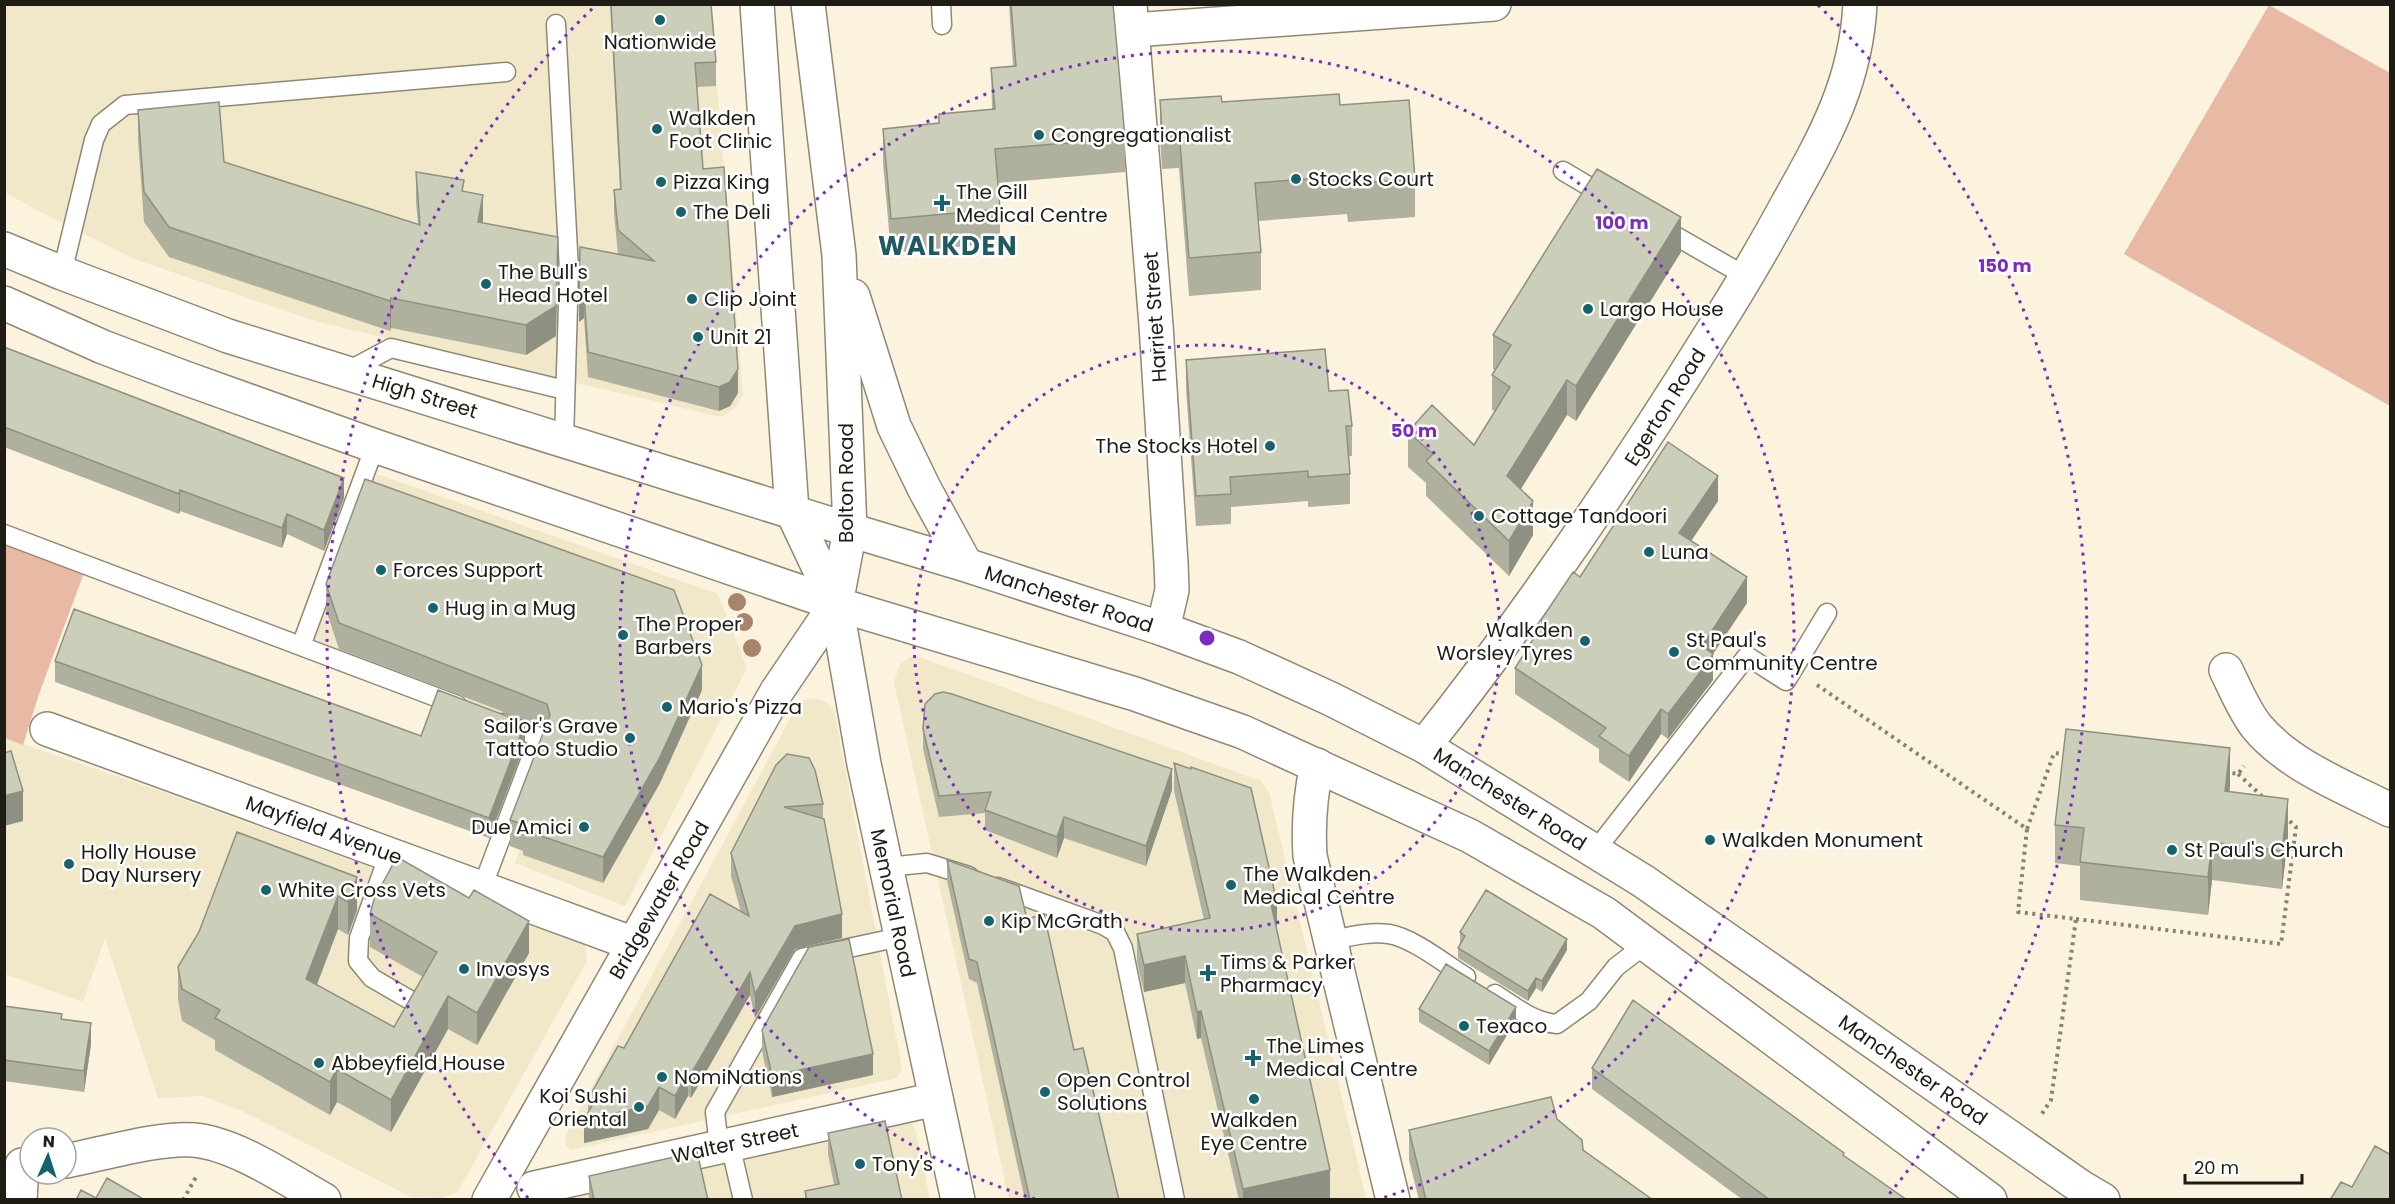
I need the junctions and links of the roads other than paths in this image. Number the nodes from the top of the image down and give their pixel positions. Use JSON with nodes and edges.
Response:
{"nodes":[{"id":1,"x":757,"y":4,"type":"edge"},
{"id":2,"x":808,"y":4,"type":"edge"},
{"id":3,"x":941,"y":4,"type":"edge"},
{"id":4,"x":1494,"y":4,"type":"edge"},
{"id":5,"x":1860,"y":4,"type":"edge"},
{"id":6,"x":1315,"y":11,"type":"edge"},
{"id":7,"x":1131,"y":17,"type":"edge"},
{"id":8,"x":556,"y":24,"type":"dead end"},
{"id":9,"x":942,"y":25,"type":"dead end"},
{"id":10,"x":506,"y":72,"type":"dead end"},
{"id":11,"x":1563,"y":171,"type":"dead end"},
{"id":12,"x":1624,"y":206,"type":"edge"},
{"id":13,"x":1644,"y":218,"type":"edge"},
{"id":14,"x":4,"y":249,"type":"edge"},
{"id":15,"x":840,"y":255,"type":"junction"},
{"id":16,"x":62,"y":273,"type":"junction"},
{"id":17,"x":1747,"y":277,"type":"junction"},
{"id":18,"x":4,"y":303,"type":"edge"},
{"id":19,"x":346,"y":372,"type":"junction"},
{"id":20,"x":565,"y":390,"type":"junction"},
{"id":21,"x":564,"y":440,"type":"junction"},
{"id":22,"x":375,"y":446,"type":"junction"},
{"id":23,"x":792,"y":511,"type":"junction"},
{"id":24,"x":850,"y":530,"type":"junction"},
{"id":25,"x":4,"y":534,"type":"edge"},
{"id":26,"x":966,"y":565,"type":"junction"},
{"id":27,"x":836,"y":604,"type":"junction"},
{"id":28,"x":1827,"y":613,"type":"dead end"},
{"id":29,"x":1163,"y":629,"type":"junction"},
{"id":30,"x":301,"y":646,"type":"junction"},
{"id":31,"x":2226,"y":670,"type":"dead end"},
{"id":32,"x":47,"y":729,"type":"dead end"},
{"id":33,"x":1424,"y":746,"type":"junction"},
{"id":34,"x":1317,"y":765,"type":"junction"},
{"id":35,"x":2391,"y":810,"type":"edge"},
{"id":36,"x":1595,"y":851,"type":"junction"},
{"id":37,"x":389,"y":854,"type":"junction"},
{"id":38,"x":886,"y":867,"type":"junction"},
{"id":39,"x":482,"y":888,"type":"junction"},
{"id":40,"x":900,"y":937,"type":"junction"},
{"id":41,"x":1329,"y":941,"type":"junction"},
{"id":42,"x":634,"y":944,"type":"junction"},
{"id":43,"x":1646,"y":944,"type":"junction"},
{"id":44,"x":410,"y":1000,"type":"edge"},
{"id":45,"x":936,"y":1099,"type":"junction"},
{"id":46,"x":724,"y":1144,"type":"junction"},
{"id":47,"x":78,"y":1159,"type":"edge"},
{"id":48,"x":506,"y":1169,"type":"junction"},
{"id":49,"x":535,"y":1194,"type":"edge"},
{"id":50,"x":2093,"y":1196,"type":"edge"},
{"id":51,"x":324,"y":1200,"type":"edge"},
{"id":52,"x":489,"y":1200,"type":"edge"},
{"id":53,"x":743,"y":1200,"type":"edge"},
{"id":54,"x":958,"y":1200,"type":"edge"},
{"id":55,"x":1175,"y":1200,"type":"edge"},
{"id":56,"x":1393,"y":1200,"type":"edge"},
{"id":57,"x":1990,"y":1200,"type":"edge"}],
"edges":[{"from":1,"to":23,"type":"main road","name":"Bolton Road"},
{"from":2,"to":15,"type":"main road","name":"Bolton Road"},
{"from":3,"to":9,"type":"lane"},
{"from":4,"to":6,"type":"main road"},
{"from":5,"to":17,"type":"main road","name":"Egerton Road"},
{"from":6,"to":7,"type":"main road"},
{"from":7,"to":29,"type":"main road","name":"Harriet Street"},
{"from":8,"to":20,"type":"lane"},
{"from":10,"to":16,"type":"lane"},
{"from":11,"to":12,"type":"lane"},
{"from":13,"to":17,"type":"lane"},
{"from":14,"to":16,"type":"main road","name":"High Street"},
{"from":15,"to":24,"type":"main road","name":"Bolton Road"},
{"from":15,"to":26,"type":"main road"},
{"from":16,"to":19,"type":"main road","name":"High Street"},
{"from":17,"to":33,"type":"main road","name":"Egerton Road"},
{"from":18,"to":22,"type":"main road"},
{"from":19,"to":20,"type":"lane"},
{"from":19,"to":21,"type":"main road","name":"High Street"},
{"from":20,"to":21,"type":"lane"},
{"from":21,"to":23,"type":"main road","name":"High Street"},
{"from":22,"to":27,"type":"main road"},
{"from":22,"to":30,"type":"lane"},
{"from":23,"to":24,"type":"main road","name":"High Street"},
{"from":23,"to":27,"type":"main road","name":"Bolton Road"},
{"from":24,"to":26,"type":"main road","name":"Manchester Road"},
{"from":24,"to":27,"type":"main road","name":"Bolton Road"},
{"from":25,"to":30,"type":"lane"},
{"from":26,"to":29,"type":"main road","name":"Manchester Road"},
{"from":27,"to":34,"type":"main road"},
{"from":27,"to":38,"type":"main road","name":"Memorial Road"},
{"from":27,"to":42,"type":"main road","name":"Bridgewater Road"},
{"from":28,"to":36,"type":"lane"},
{"from":29,"to":33,"type":"main road","name":"Manchester Road"},
{"from":30,"to":39,"type":"lane"},
{"from":31,"to":35,"type":"main road"},
{"from":32,"to":37,"type":"main road","name":"Mayfield Avenue"},
{"from":33,"to":36,"type":"main road","name":"Manchester Road"},
{"from":34,"to":41,"type":"main road"},
{"from":34,"to":43,"type":"main road"},
{"from":36,"to":50,"type":"main road","name":"Manchester Road"},
{"from":37,"to":39,"type":"main road","name":"Mayfield Avenue"},
{"from":37,"to":44,"type":"lane"},
{"from":38,"to":40,"type":"main road","name":"Memorial Road"},
{"from":38,"to":55,"type":"lane"},
{"from":39,"to":42,"type":"main road","name":"Mayfield Avenue"},
{"from":40,"to":45,"type":"main road","name":"Memorial Road"},
{"from":40,"to":46,"type":"lane"},
{"from":41,"to":43,"type":"lane"},
{"from":41,"to":56,"type":"main road"},
{"from":42,"to":48,"type":"main road","name":"Bridgewater Road"},
{"from":43,"to":57,"type":"main road"},
{"from":45,"to":46,"type":"main road","name":"Walter Street"},
{"from":45,"to":54,"type":"main road","name":"Memorial Road"},
{"from":46,"to":49,"type":"main road","name":"Walter Street"},
{"from":46,"to":53,"type":"lane"},
{"from":47,"to":51,"type":"main road"},
{"from":48,"to":49,"type":"main road"},
{"from":48,"to":52,"type":"main road","name":"Bridgewater Road"}]}
